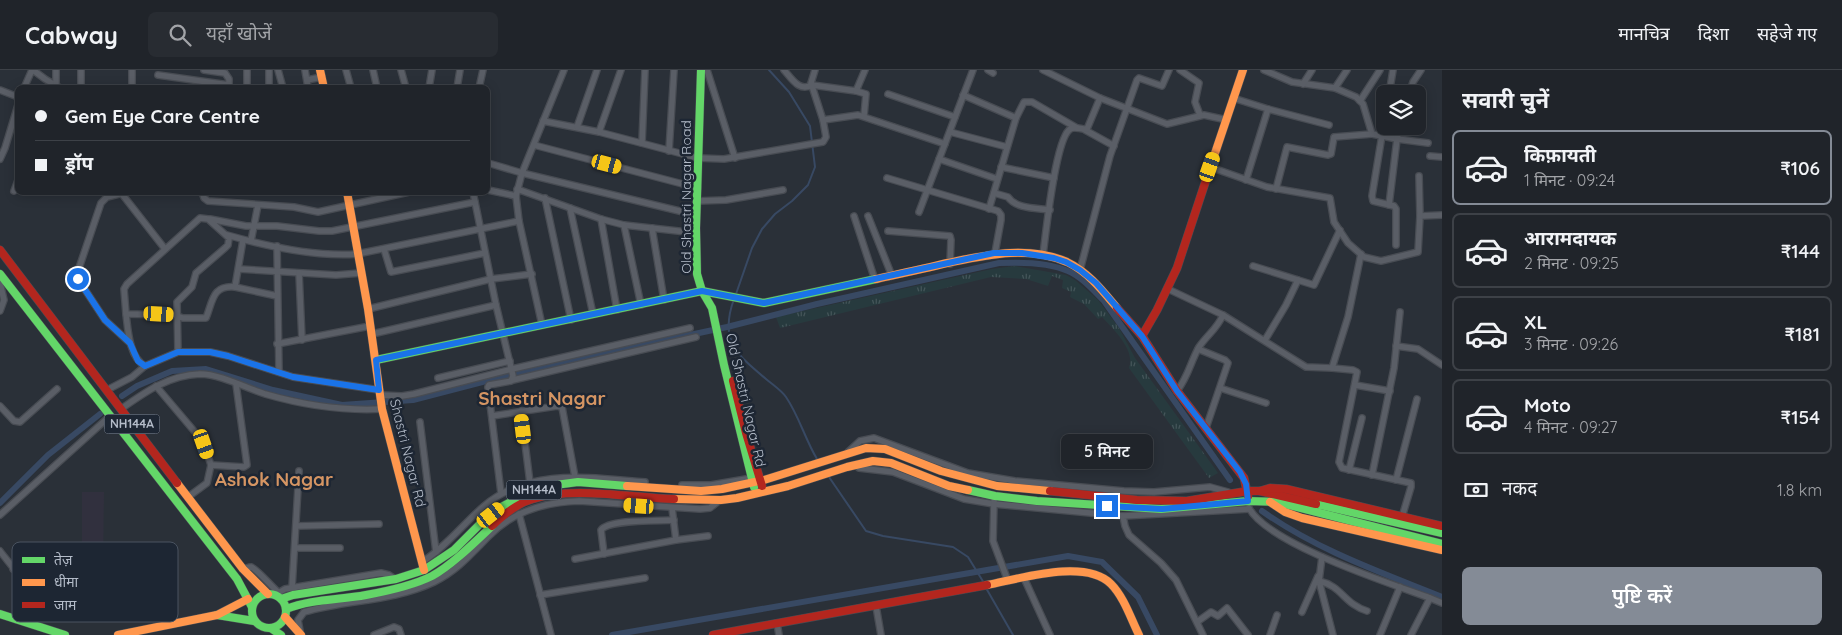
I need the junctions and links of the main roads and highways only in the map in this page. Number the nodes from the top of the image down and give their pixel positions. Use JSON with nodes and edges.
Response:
{"nodes":[{"id":1,"x":701,"y":70,"type":"edge"},
{"id":2,"x":1243,"y":70,"type":"edge"},
{"id":3,"x":348,"y":195,"type":"edge"},
{"id":4,"x":0,"y":250,"type":"edge"},
{"id":5,"x":0,"y":274,"type":"edge"},
{"id":6,"x":702,"y":291,"type":"junction"},
{"id":7,"x":716,"y":319,"type":"joint"},
{"id":8,"x":1142,"y":336,"type":"junction"},
{"id":9,"x":376,"y":360,"type":"junction"},
{"id":10,"x":755,"y":481,"type":"junction"},
{"id":11,"x":1248,"y":490,"type":"junction"},
{"id":12,"x":760,"y":492,"type":"junction"},
{"id":13,"x":1248,"y":501,"type":"junction"},
{"id":14,"x":1269,"y":501,"type":"junction"},
{"id":15,"x":1390,"y":518,"type":"junction"},
{"id":16,"x":1442,"y":526,"type":"edge"},
{"id":17,"x":1442,"y":533,"type":"edge"},
{"id":18,"x":1442,"y":544,"type":"edge"},
{"id":19,"x":1442,"y":550,"type":"edge"},
{"id":20,"x":423,"y":566,"type":"junction"},
{"id":21,"x":275,"y":595,"type":"junction"},
{"id":22,"x":250,"y":603,"type":"junction"},
{"id":23,"x":286,"y":613,"type":"junction"},
{"id":24,"x":0,"y":614,"type":"edge"},
{"id":25,"x":217,"y":614,"type":"junction"},
{"id":26,"x":12,"y":618,"type":"edge"},
{"id":27,"x":254,"y":621,"type":"junction"},
{"id":28,"x":24,"y":622,"type":"edge"},
{"id":29,"x":272,"y":629,"type":"junction"},
{"id":30,"x":726,"y":634,"type":"edge"},
{"id":31,"x":65,"y":635,"type":"edge"},
{"id":32,"x":118,"y":635,"type":"edge"},
{"id":33,"x":281,"y":635,"type":"edge"},
{"id":34,"x":301,"y":635,"type":"edge"},
{"id":35,"x":713,"y":635,"type":"edge"},
{"id":36,"x":1139,"y":635,"type":"edge"}],
"edges":[{"from":1,"to":6,"type":"main road","name":"Old Shastri Nagar Road"},
{"from":2,"to":8,"type":"main road"},
{"from":3,"to":9,"type":"main road","name":"Shastri Nagar Rd"},
{"from":4,"to":21,"type":"main road","number":"NH144A"},
{"from":5,"to":22,"type":"main road","number":"NH144A"},
{"from":6,"to":7,"type":"main road","name":"Old Shastri Nagar Road"},
{"from":6,"to":8,"type":"main road"},
{"from":6,"to":9,"type":"main road"},
{"from":7,"to":10,"type":"main road","name":"Old Shastri Nagar Rd"},
{"from":8,"to":11,"type":"main road"},
{"from":9,"to":20,"type":"main road","name":"Shastri Nagar Rd"},
{"from":10,"to":11,"type":"main road","number":"NH144A"},
{"from":10,"to":12,"type":"main road","name":"Old Shastri Nagar Rd"},
{"from":10,"to":20,"type":"main road","number":"NH144A"},
{"from":11,"to":13,"type":"main road"},
{"from":11,"to":15,"type":"main road","number":"NH144A"},
{"from":12,"to":13,"type":"main road","number":"NH144A"},
{"from":12,"to":23,"type":"main road","number":"NH144A"},
{"from":13,"to":14,"type":"main road","number":"NH144A"},
{"from":14,"to":18,"type":"main road","number":"NH144A"},
{"from":14,"to":19,"type":"main road"},
{"from":15,"to":16,"type":"main road"},
{"from":15,"to":17,"type":"main road","number":"NH144A"},
{"from":20,"to":21,"type":"main road","number":"NH144A"},
{"from":21,"to":22,"type":"main road","number":"NH144A"},
{"from":21,"to":23,"type":"main road","number":"NH144A"},
{"from":22,"to":25,"type":"main road"},
{"from":22,"to":27,"type":"main road","number":"NH144A"},
{"from":23,"to":29,"type":"main road","number":"NH144A"},
{"from":23,"to":34,"type":"main road"},
{"from":24,"to":26,"type":"main road"},
{"from":25,"to":27,"type":"main road"},
{"from":25,"to":32,"type":"main road"},
{"from":27,"to":29,"type":"main road"},
{"from":28,"to":31,"type":"main road"},
{"from":29,"to":33,"type":"main road"},
{"from":30,"to":35,"type":"main road"},
{"from":30,"to":36,"type":"main road"}]}
